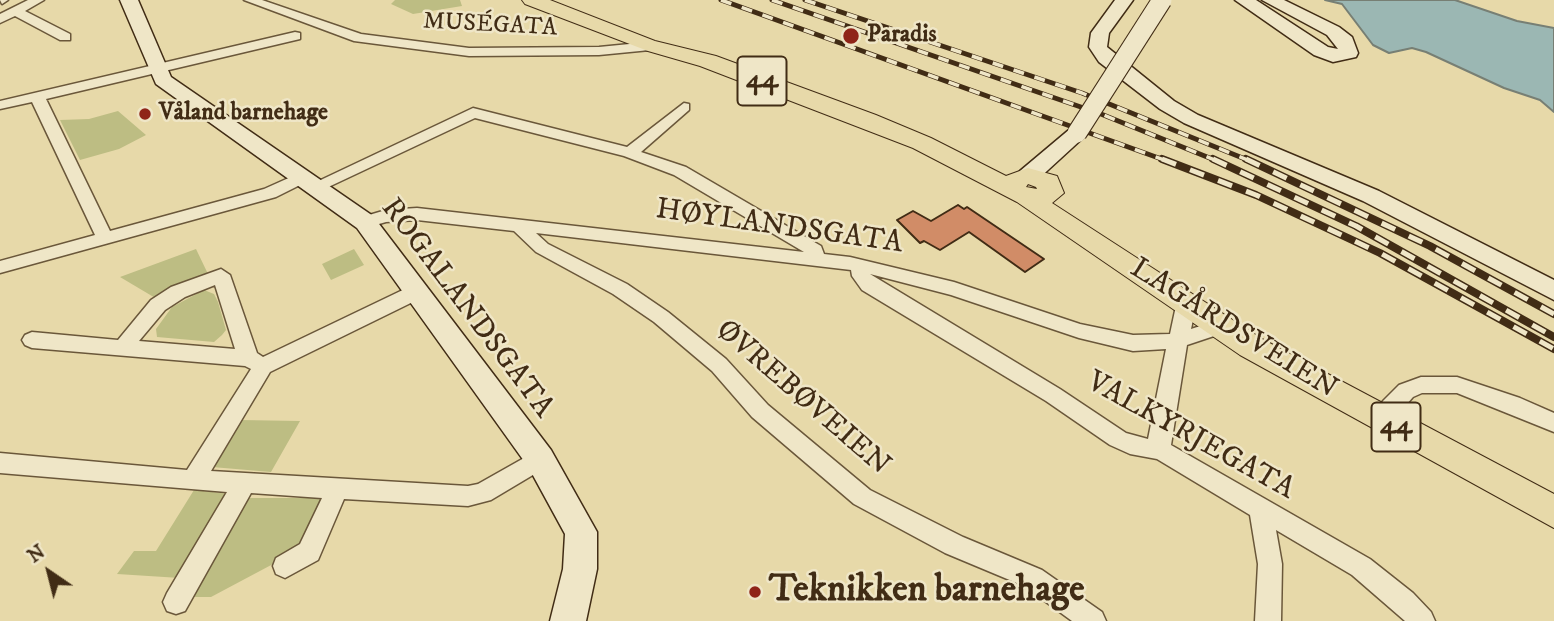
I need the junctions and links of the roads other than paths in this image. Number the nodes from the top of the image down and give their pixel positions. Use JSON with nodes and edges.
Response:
{"nodes":[{"id":1,"x":38,"y":0,"type":"edge"},
{"id":2,"x":129,"y":0,"type":"edge"},
{"id":3,"x":250,"y":0,"type":"edge"},
{"id":4,"x":532,"y":0,"type":"edge"},
{"id":5,"x":553,"y":0,"type":"edge"},
{"id":6,"x":1124,"y":0,"type":"edge"},
{"id":7,"x":1162,"y":0,"type":"edge"},
{"id":8,"x":1244,"y":0,"type":"edge"},
{"id":9,"x":1271,"y":0,"type":"edge"},
{"id":10,"x":17,"y":12,"type":"junction"},
{"id":11,"x":0,"y":19,"type":"edge"},
{"id":12,"x":295,"y":36,"type":"dead end"},
{"id":13,"x":65,"y":37,"type":"dead end"},
{"id":14,"x":657,"y":39,"type":"junction"},
{"id":15,"x":155,"y":68,"type":"junction"},
{"id":16,"x":37,"y":96,"type":"junction"},
{"id":17,"x":0,"y":105,"type":"edge"},
{"id":18,"x":684,"y":107,"type":"dead end"},
{"id":19,"x":473,"y":113,"type":"joint"},
{"id":20,"x":630,"y":153,"type":"junction"},
{"id":21,"x":309,"y":182,"type":"junction"},
{"id":22,"x":1039,"y":182,"type":"junction"},
{"id":23,"x":365,"y":222,"type":"junction"},
{"id":24,"x":520,"y":225,"type":"junction"},
{"id":25,"x":105,"y":238,"type":"junction"},
{"id":26,"x":815,"y":259,"type":"junction"},
{"id":27,"x":860,"y":266,"type":"junction"},
{"id":28,"x":0,"y":267,"type":"edge"},
{"id":29,"x":1554,"y":291,"type":"edge"},
{"id":30,"x":415,"y":292,"type":"junction"},
{"id":31,"x":1186,"y":306,"type":"junction"},
{"id":32,"x":1219,"y":327,"type":"junction"},
{"id":33,"x":32,"y":340,"type":"dead end"},
{"id":34,"x":1177,"y":341,"type":"junction"},
{"id":35,"x":125,"y":345,"type":"junction"},
{"id":36,"x":255,"y":362,"type":"junction"},
{"id":37,"x":1391,"y":407,"type":"junction"},
{"id":38,"x":1554,"y":423,"type":"edge"},
{"id":39,"x":1162,"y":451,"type":"junction"},
{"id":40,"x":540,"y":459,"type":"junction"},
{"id":41,"x":0,"y":463,"type":"edge"},
{"id":42,"x":193,"y":480,"type":"junction"},
{"id":43,"x":245,"y":482,"type":"junction"},
{"id":44,"x":338,"y":487,"type":"junction"},
{"id":45,"x":1554,"y":494,"type":"edge"},
{"id":46,"x":1261,"y":510,"type":"junction"},
{"id":47,"x":1554,"y":512,"type":"edge"},
{"id":48,"x":285,"y":566,"type":"dead end"},
{"id":49,"x":176,"y":602,"type":"dead end"},
{"id":50,"x":568,"y":621,"type":"edge"},
{"id":51,"x":1093,"y":621,"type":"edge"},
{"id":52,"x":1268,"y":621,"type":"edge"},
{"id":53,"x":1422,"y":621,"type":"edge"}],
"edges":[{"from":1,"to":10,"type":"street"},
{"from":2,"to":15,"type":"street","name":"ROGALANDSGATA"},
{"from":3,"to":14,"type":"street","name":"MUSÉGATA"},
{"from":4,"to":14,"type":"main road","name":"LAGÅRDSVEIEN","number":"44"},
{"from":5,"to":14,"type":"main road","name":"LAGÅRDSVEIEN","number":"44"},
{"from":6,"to":29,"type":"street"},
{"from":7,"to":22,"type":"street","bridge":true},
{"from":8,"to":9,"type":"street"},
{"from":10,"to":11,"type":"street"},
{"from":10,"to":13,"type":"street"},
{"from":12,"to":15,"type":"street"},
{"from":14,"to":22,"type":"main road","name":"LAGÅRDSVEIEN","number":"44"},
{"from":15,"to":16,"type":"street"},
{"from":15,"to":21,"type":"street","name":"ROGALANDSGATA"},
{"from":16,"to":17,"type":"street"},
{"from":16,"to":25,"type":"street"},
{"from":18,"to":20,"type":"street"},
{"from":19,"to":20,"type":"street"},
{"from":19,"to":21,"type":"street"},
{"from":20,"to":26,"type":"street"},
{"from":21,"to":23,"type":"street","name":"ROGALANDSGATA"},
{"from":21,"to":25,"type":"street"},
{"from":22,"to":31,"type":"main road","name":"LAGÅRDSVEIEN","number":"44"},
{"from":22,"to":37,"type":"main road","name":"LAGÅRDSVEIEN","number":"44"},
{"from":23,"to":24,"type":"street","name":"HØYLANDSGATA"},
{"from":23,"to":30,"type":"street","name":"ROGALANDSGATA"},
{"from":24,"to":26,"type":"street","name":"HØYLANDSGATA"},
{"from":24,"to":51,"type":"street","name":"ØVREBØVEIEN"},
{"from":25,"to":28,"type":"street"},
{"from":26,"to":27,"type":"street","name":"HØYLANDSGATA"},
{"from":27,"to":34,"type":"street","name":"HØYLANDSGATA"},
{"from":27,"to":39,"type":"street","name":"VALKYRJEGATA"},
{"from":30,"to":36,"type":"street"},
{"from":30,"to":40,"type":"street","name":"ROGALANDSGATA"},
{"from":31,"to":32,"type":"main road","name":"LAGÅRDSVEIEN","number":"44"},
{"from":31,"to":34,"type":"street"},
{"from":32,"to":34,"type":"street","name":"HØYLANDSGATA"},
{"from":32,"to":47,"type":"main road","name":"LAGÅRDSVEIEN","number":"44"},
{"from":33,"to":35,"type":"street"},
{"from":34,"to":39,"type":"street"},
{"from":35,"to":36,"type":"street"},
{"from":35,"to":36,"type":"street"},
{"from":36,"to":42,"type":"street"},
{"from":37,"to":38,"type":"street"},
{"from":37,"to":45,"type":"main road","name":"LAGÅRDSVEIEN","number":"44"},
{"from":39,"to":46,"type":"street","name":"VALKYRJEGATA"},
{"from":40,"to":44,"type":"street"},
{"from":40,"to":50,"type":"street","name":"ROGALANDSGATA"},
{"from":41,"to":42,"type":"street"},
{"from":42,"to":43,"type":"street"},
{"from":43,"to":44,"type":"street"},
{"from":43,"to":49,"type":"street"},
{"from":44,"to":48,"type":"street"},
{"from":46,"to":52,"type":"street"},
{"from":46,"to":53,"type":"street","name":"VALKYRJEGATA"}]}
